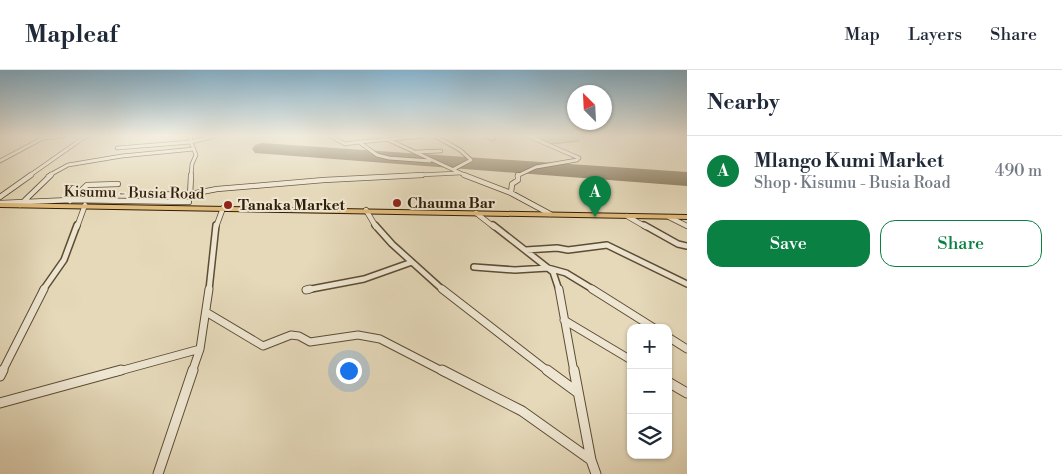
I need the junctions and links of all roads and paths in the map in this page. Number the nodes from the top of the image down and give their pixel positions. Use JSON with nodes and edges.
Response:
{"nodes":[{"id":1,"x":11,"y":155,"type":"edge"},
{"id":2,"x":59,"y":155,"type":"edge"},
{"id":3,"x":120,"y":155,"type":"edge"},
{"id":4,"x":196,"y":155,"type":"edge"},
{"id":5,"x":377,"y":155,"type":"edge"},
{"id":6,"x":421,"y":155,"type":"edge"},
{"id":7,"x":465,"y":155,"type":"edge"},
{"id":8,"x":572,"y":155,"type":"edge"},
{"id":9,"x":0,"y":161,"type":"edge"},
{"id":10,"x":434,"y":161,"type":"junction"},
{"id":11,"x":454,"y":169,"type":"junction"},
{"id":12,"x":459,"y":173,"type":"junction"},
{"id":13,"x":118,"y":184,"type":"dead end"},
{"id":14,"x":511,"y":193,"type":"junction"},
{"id":15,"x":191,"y":194,"type":"junction"},
{"id":16,"x":132,"y":195,"type":"dead end"},
{"id":17,"x":0,"y":197,"type":"edge"},
{"id":18,"x":67,"y":202,"type":"junction"},
{"id":19,"x":24,"y":203,"type":"junction"},
{"id":20,"x":0,"y":204,"type":"edge"},
{"id":21,"x":86,"y":205,"type":"junction"},
{"id":22,"x":188,"y":206,"type":"junction"},
{"id":23,"x":223,"y":208,"type":"junction"},
{"id":24,"x":366,"y":210,"type":"junction"},
{"id":25,"x":476,"y":213,"type":"junction"},
{"id":26,"x":550,"y":214,"type":"junction"},
{"id":27,"x":627,"y":216,"type":"junction"},
{"id":28,"x":669,"y":216,"type":"junction"},
{"id":29,"x":687,"y":217,"type":"edge"},
{"id":30,"x":687,"y":226,"type":"edge"},
{"id":31,"x":687,"y":246,"type":"edge"},
{"id":32,"x":526,"y":250,"type":"junction"},
{"id":33,"x":412,"y":262,"type":"junction"},
{"id":34,"x":474,"y":267,"type":"dead end"},
{"id":35,"x":548,"y":268,"type":"junction"},
{"id":36,"x":687,"y":284,"type":"edge"},
{"id":37,"x":306,"y":290,"type":"dead end"},
{"id":38,"x":206,"y":312,"type":"junction"},
{"id":39,"x":564,"y":320,"type":"junction"},
{"id":40,"x":648,"y":324,"type":"edge"},
{"id":41,"x":672,"y":340,"type":"edge"},
{"id":42,"x":200,"y":349,"type":"junction"},
{"id":43,"x":687,"y":349,"type":"edge"},
{"id":44,"x":627,"y":358,"type":"edge"},
{"id":45,"x":0,"y":376,"type":"edge"},
{"id":46,"x":672,"y":384,"type":"edge"},
{"id":47,"x":577,"y":392,"type":"junction"},
{"id":48,"x":687,"y":392,"type":"edge"},
{"id":49,"x":0,"y":403,"type":"edge"},
{"id":50,"x":590,"y":460,"type":"junction"},
{"id":51,"x":158,"y":474,"type":"edge"},
{"id":52,"x":596,"y":474,"type":"edge"}],
"edges":[{"from":1,"to":9,"type":"street"},
{"from":2,"to":17,"type":"street"},
{"from":3,"to":19,"type":"street"},
{"from":4,"to":15,"type":"street"},
{"from":5,"to":10,"type":"street"},
{"from":6,"to":10,"type":"street"},
{"from":7,"to":11,"type":"street"},
{"from":8,"to":14,"type":"street"},
{"from":10,"to":11,"type":"street"},
{"from":11,"to":12,"type":"street"},
{"from":12,"to":14,"type":"street"},
{"from":12,"to":15,"type":"street"},
{"from":13,"to":18,"type":"street"},
{"from":14,"to":26,"type":"street"},
{"from":15,"to":16,"type":"street"},
{"from":15,"to":22,"type":"street"},
{"from":18,"to":19,"type":"highway","name":"Kisumu - Busia Road"},
{"from":18,"to":21,"type":"highway","name":"Kisumu - Busia Road"},
{"from":18,"to":22,"type":"street"},
{"from":19,"to":20,"type":"highway","name":"Kisumu - Busia Road"},
{"from":21,"to":22,"type":"highway","name":"Kisumu - Busia Road"},
{"from":21,"to":45,"type":"street"},
{"from":22,"to":23,"type":"highway","name":"Kisumu - Busia Road"},
{"from":23,"to":24,"type":"highway","name":"Kisumu - Busia Road"},
{"from":23,"to":38,"type":"street"},
{"from":24,"to":25,"type":"highway","name":"Kisumu - Busia Road"},
{"from":24,"to":33,"type":"street"},
{"from":25,"to":26,"type":"highway","name":"Kisumu - Busia Road"},
{"from":25,"to":32,"type":"street"},
{"from":26,"to":27,"type":"highway","name":"Kisumu - Busia Road"},
{"from":27,"to":28,"type":"highway","name":"Kisumu - Busia Road"},
{"from":27,"to":31,"type":"street"},
{"from":28,"to":29,"type":"highway","name":"Kisumu - Busia Road"},
{"from":28,"to":30,"type":"street"},
{"from":32,"to":35,"type":"street"},
{"from":32,"to":36,"type":"street"},
{"from":33,"to":37,"type":"street"},
{"from":33,"to":47,"type":"street"},
{"from":34,"to":35,"type":"street"},
{"from":35,"to":39,"type":"street"},
{"from":35,"to":40,"type":"street"},
{"from":38,"to":42,"type":"street"},
{"from":38,"to":50,"type":"street"},
{"from":39,"to":44,"type":"street"},
{"from":39,"to":47,"type":"street"},
{"from":41,"to":43,"type":"street"},
{"from":42,"to":49,"type":"street"},
{"from":42,"to":51,"type":"street"},
{"from":46,"to":48,"type":"street"},
{"from":47,"to":50,"type":"street"},
{"from":50,"to":52,"type":"street"}]}
